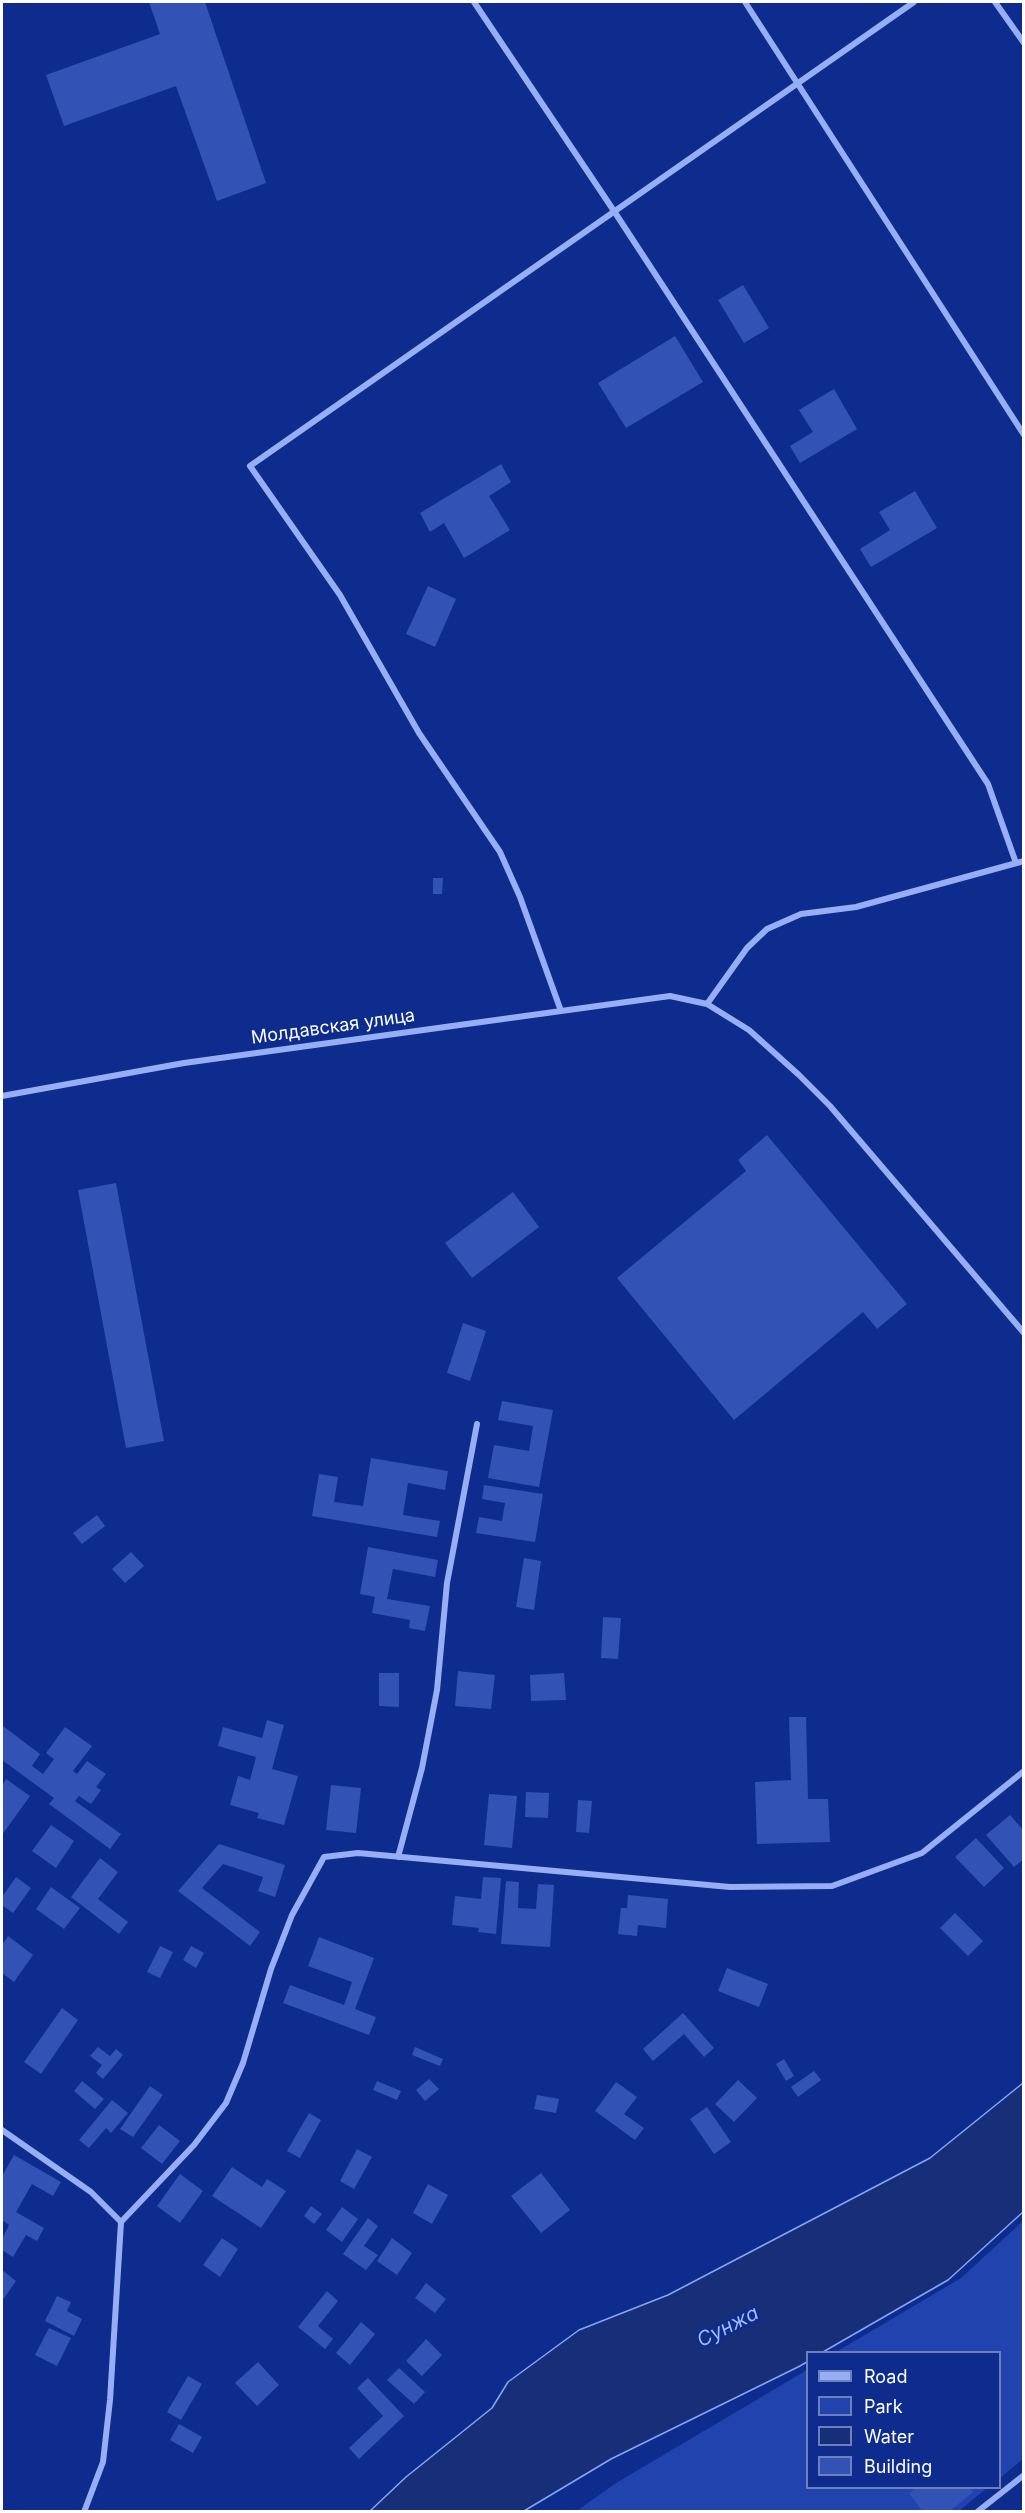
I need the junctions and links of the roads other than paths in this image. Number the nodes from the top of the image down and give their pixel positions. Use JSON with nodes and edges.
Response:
{"nodes":[{"id":1,"x":474,"y":2,"type":"edge"},
{"id":2,"x":745,"y":2,"type":"edge"},
{"id":3,"x":914,"y":2,"type":"edge"},
{"id":4,"x":995,"y":2,"type":"edge"},
{"id":5,"x":1023,"y":43,"type":"edge"},
{"id":6,"x":799,"y":82,"type":"junction"},
{"id":7,"x":614,"y":211,"type":"junction"},
{"id":8,"x":1023,"y":435,"type":"edge"},
{"id":9,"x":1023,"y":861,"type":"edge"},
{"id":10,"x":1016,"y":863,"type":"junction"},
{"id":11,"x":707,"y":1004,"type":"junction"},
{"id":12,"x":561,"y":1011,"type":"junction"},
{"id":13,"x":2,"y":1096,"type":"edge"},
{"id":14,"x":1023,"y":1333,"type":"edge"},
{"id":15,"x":477,"y":1424,"type":"dead end"},
{"id":16,"x":1023,"y":1771,"type":"edge"},
{"id":17,"x":398,"y":1857,"type":"junction"},
{"id":18,"x":2,"y":2130,"type":"edge"},
{"id":19,"x":121,"y":2222,"type":"junction"},
{"id":20,"x":1023,"y":2475,"type":"edge"},
{"id":21,"x":84,"y":2511,"type":"edge"},
{"id":22,"x":977,"y":2511,"type":"edge"}],
"edges":[{"from":1,"to":7,"type":"street"},
{"from":2,"to":6,"type":"street"},
{"from":3,"to":6,"type":"street"},
{"from":4,"to":5,"type":"street"},
{"from":6,"to":7,"type":"street"},
{"from":6,"to":8,"type":"street"},
{"from":7,"to":10,"type":"street"},
{"from":7,"to":12,"type":"street"},
{"from":9,"to":10,"type":"street"},
{"from":10,"to":11,"type":"street"},
{"from":11,"to":12,"type":"street","name":"Молдавская улица"},
{"from":11,"to":14,"type":"street"},
{"from":12,"to":13,"type":"street","name":"Молдавская улица"},
{"from":15,"to":17,"type":"street"},
{"from":16,"to":17,"type":"street"},
{"from":17,"to":19,"type":"street"},
{"from":18,"to":19,"type":"street"},
{"from":19,"to":21,"type":"street"},
{"from":20,"to":22,"type":"street"}]}
